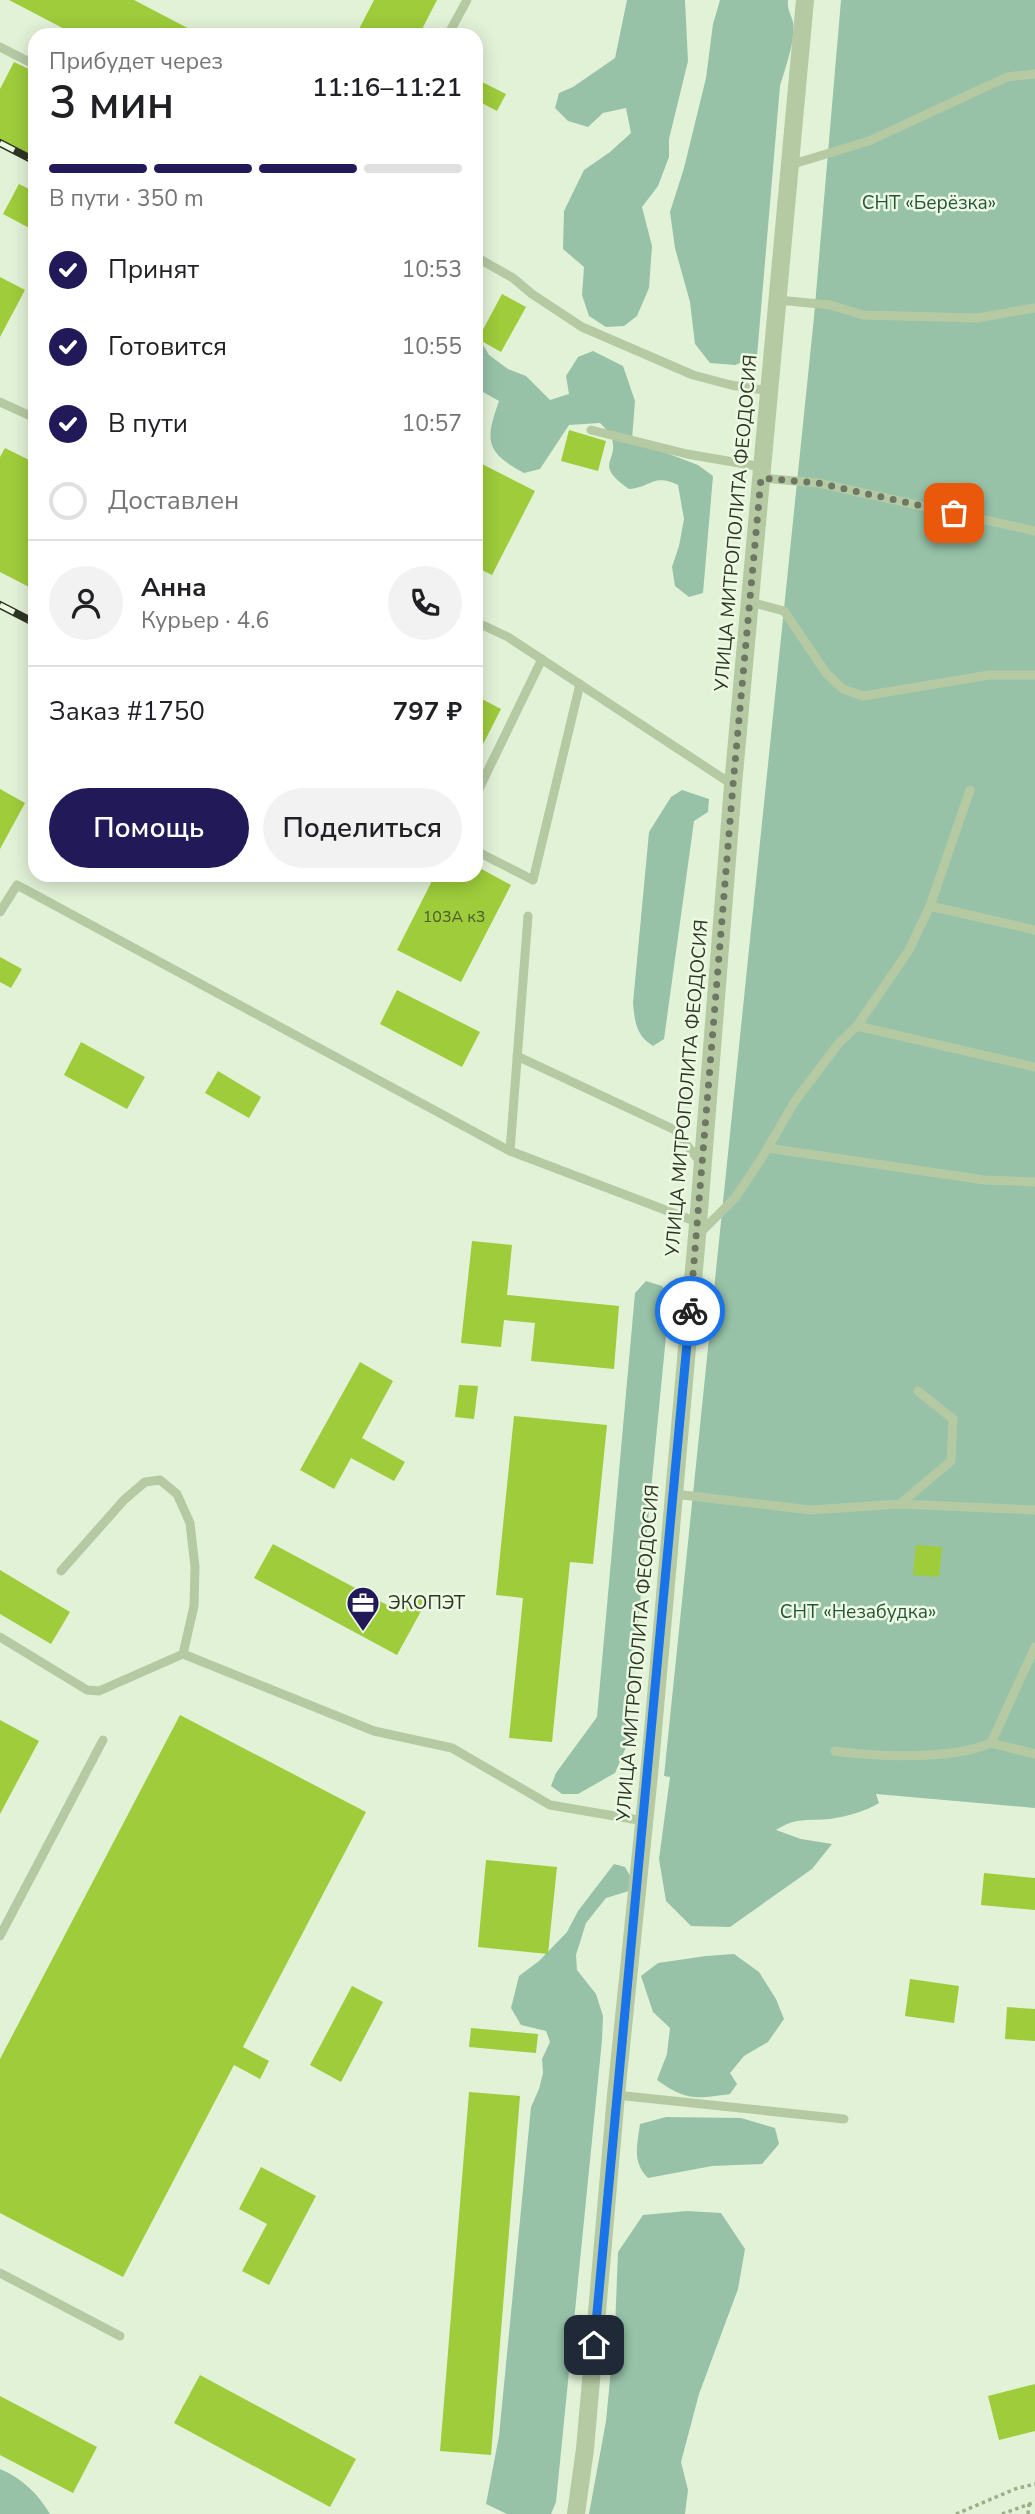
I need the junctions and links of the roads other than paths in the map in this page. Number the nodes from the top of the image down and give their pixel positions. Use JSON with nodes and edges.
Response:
{"nodes":[{"id":1,"x":467,"y":0,"type":"edge"},
{"id":2,"x":805,"y":0,"type":"edge"},
{"id":3,"x":452,"y":28,"type":"edge"},
{"id":4,"x":0,"y":47,"type":"edge"},
{"id":5,"x":28,"y":61,"type":"edge"},
{"id":6,"x":1035,"y":75,"type":"edge"},
{"id":7,"x":790,"y":165,"type":"junction"},
{"id":8,"x":483,"y":261,"type":"edge"},
{"id":9,"x":778,"y":300,"type":"junction"},
{"id":10,"x":1035,"y":308,"type":"edge"},
{"id":11,"x":769,"y":391,"type":"junction"},
{"id":12,"x":0,"y":401,"type":"edge"},
{"id":13,"x":28,"y":415,"type":"edge"},
{"id":14,"x":591,"y":430,"type":"dead end"},
{"id":15,"x":762,"y":472,"type":"junction"},
{"id":16,"x":1035,"y":531,"type":"edge"},
{"id":17,"x":750,"y":602,"type":"junction"},
{"id":18,"x":483,"y":625,"type":"edge"},
{"id":19,"x":542,"y":659,"type":"junction"},
{"id":20,"x":1035,"y":675,"type":"edge"},
{"id":21,"x":580,"y":684,"type":"junction"},
{"id":22,"x":483,"y":781,"type":"edge"},
{"id":23,"x":733,"y":785,"type":"junction"},
{"id":24,"x":970,"y":790,"type":"dead end"},
{"id":25,"x":483,"y":855,"type":"edge"},
{"id":26,"x":930,"y":906,"type":"junction"},
{"id":27,"x":0,"y":912,"type":"edge"},
{"id":28,"x":528,"y":916,"type":"dead end"},
{"id":29,"x":1035,"y":930,"type":"edge"},
{"id":30,"x":857,"y":1026,"type":"junction"},
{"id":31,"x":517,"y":1056,"type":"junction"},
{"id":32,"x":1035,"y":1067,"type":"edge"},
{"id":33,"x":768,"y":1148,"type":"junction"},
{"id":34,"x":510,"y":1151,"type":"junction"},
{"id":35,"x":702,"y":1165,"type":"junction"},
{"id":36,"x":1035,"y":1182,"type":"edge"},
{"id":37,"x":697,"y":1229,"type":"junction"},
{"id":38,"x":918,"y":1391,"type":"dead end"},
{"id":39,"x":674,"y":1494,"type":"junction"},
{"id":40,"x":900,"y":1504,"type":"junction"},
{"id":41,"x":1035,"y":1510,"type":"edge"},
{"id":42,"x":61,"y":1571,"type":"dead end"},
{"id":43,"x":0,"y":1637,"type":"edge"},
{"id":44,"x":1035,"y":1647,"type":"edge"},
{"id":45,"x":183,"y":1654,"type":"junction"},
{"id":46,"x":103,"y":1740,"type":"dead end"},
{"id":47,"x":991,"y":1743,"type":"junction"},
{"id":48,"x":835,"y":1751,"type":"dead end"},
{"id":49,"x":1035,"y":1754,"type":"edge"},
{"id":50,"x":644,"y":1821,"type":"junction"},
{"id":51,"x":0,"y":1936,"type":"edge"},
{"id":52,"x":616,"y":2095,"type":"junction"},
{"id":53,"x":844,"y":2119,"type":"dead end"},
{"id":54,"x":0,"y":2273,"type":"edge"},
{"id":55,"x":120,"y":2336,"type":"dead end"},
{"id":56,"x":576,"y":2514,"type":"edge"}],
"edges":[{"from":1,"to":3,"type":"lane"},
{"from":2,"to":7,"type":"street","name":"УЛИЦА МИТРОПОЛИТА ФЕОДОСИЯ"},
{"from":4,"to":5,"type":"lane"},
{"from":6,"to":7,"type":"lane"},
{"from":7,"to":9,"type":"street","name":"УЛИЦА МИТРОПОЛИТА ФЕОДОСИЯ"},
{"from":8,"to":11,"type":"lane"},
{"from":9,"to":10,"type":"lane"},
{"from":9,"to":11,"type":"street","name":"УЛИЦА МИТРОПОЛИТА ФЕОДОСИЯ"},
{"from":11,"to":15,"type":"street","name":"УЛИЦА МИТРОПОЛИТА ФЕОДОСИЯ"},
{"from":12,"to":13,"type":"lane"},
{"from":14,"to":15,"type":"lane"},
{"from":15,"to":16,"type":"lane"},
{"from":15,"to":17,"type":"street","name":"УЛИЦА МИТРОПОЛИТА ФЕОДОСИЯ"},
{"from":17,"to":20,"type":"lane"},
{"from":17,"to":23,"type":"street","name":"УЛИЦА МИТРОПОЛИТА ФЕОДОСИЯ"},
{"from":18,"to":19,"type":"lane"},
{"from":19,"to":21,"type":"lane"},
{"from":19,"to":22,"type":"lane"},
{"from":21,"to":23,"type":"lane"},
{"from":21,"to":25,"type":"lane"},
{"from":23,"to":35,"type":"street","name":"УЛИЦА МИТРОПОЛИТА ФЕОДОСИЯ"},
{"from":24,"to":26,"type":"lane"},
{"from":26,"to":29,"type":"lane"},
{"from":26,"to":30,"type":"lane"},
{"from":27,"to":34,"type":"lane"},
{"from":28,"to":31,"type":"lane"},
{"from":30,"to":32,"type":"lane"},
{"from":30,"to":33,"type":"lane"},
{"from":31,"to":34,"type":"lane"},
{"from":31,"to":35,"type":"lane"},
{"from":33,"to":36,"type":"lane"},
{"from":33,"to":37,"type":"lane"},
{"from":34,"to":37,"type":"lane"},
{"from":35,"to":37,"type":"street","name":"УЛИЦА МИТРОПОЛИТА ФЕОДОСИЯ"},
{"from":37,"to":39,"type":"street","name":"УЛИЦА МИТРОПОЛИТА ФЕОДОСИЯ"},
{"from":38,"to":40,"type":"lane"},
{"from":39,"to":40,"type":"lane"},
{"from":39,"to":50,"type":"street","name":"УЛИЦА МИТРОПОЛИТА ФЕОДОСИЯ"},
{"from":40,"to":41,"type":"lane"},
{"from":42,"to":45,"type":"lane"},
{"from":43,"to":45,"type":"lane"},
{"from":44,"to":47,"type":"lane"},
{"from":45,"to":50,"type":"lane"},
{"from":46,"to":51,"type":"lane"},
{"from":47,"to":48,"type":"lane"},
{"from":47,"to":49,"type":"lane"},
{"from":50,"to":52,"type":"street","name":"УЛИЦА МИТРОПОЛИТА ФЕОДОСИЯ"},
{"from":52,"to":53,"type":"lane"},
{"from":52,"to":56,"type":"street","name":"УЛИЦА МИТРОПОЛИТА ФЕОДОСИЯ"},
{"from":54,"to":55,"type":"lane"}]}
